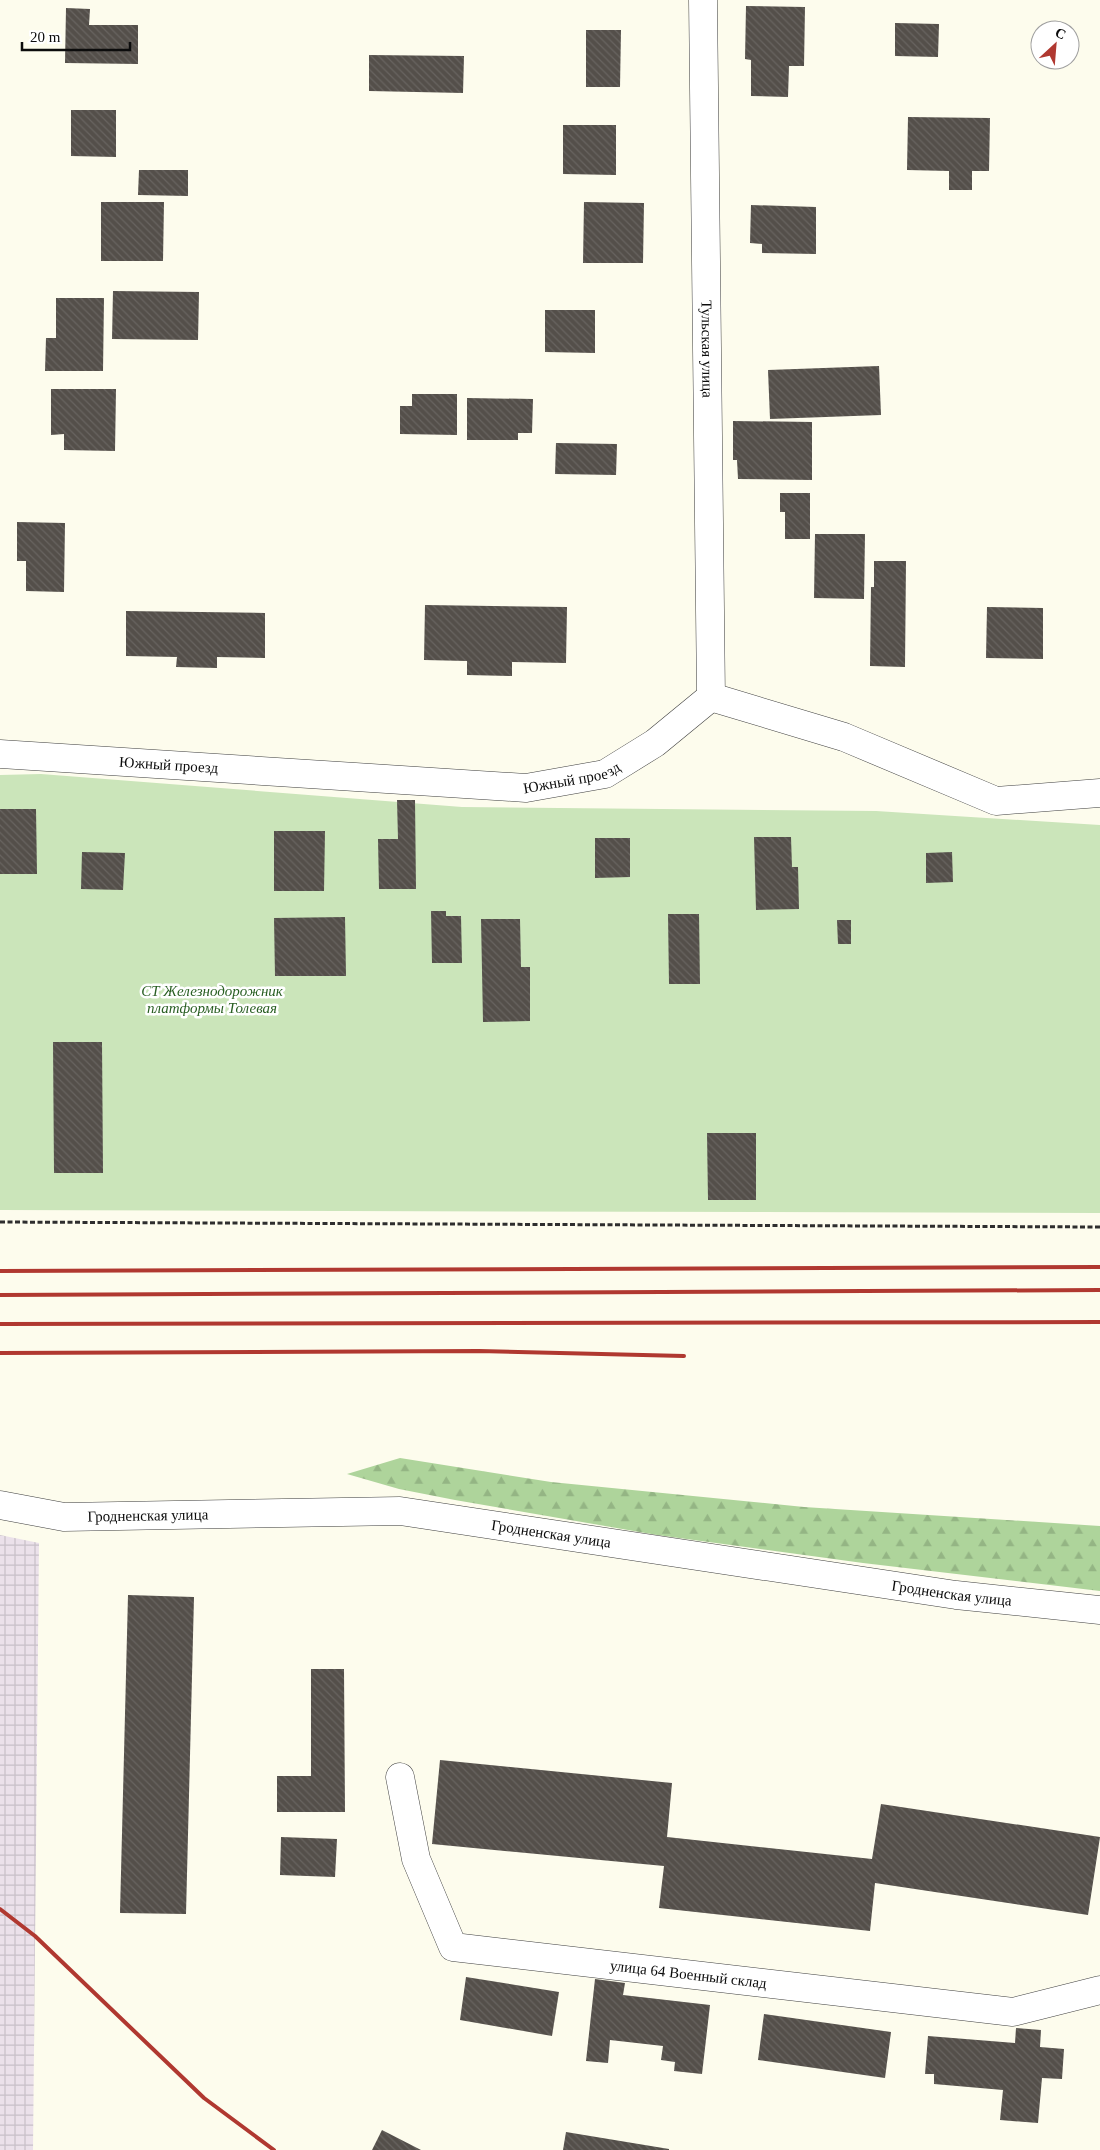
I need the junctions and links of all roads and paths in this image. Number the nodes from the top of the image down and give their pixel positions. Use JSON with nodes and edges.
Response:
{"nodes":[{"id":1,"x":703,"y":0,"type":"edge"},
{"id":2,"x":711,"y":697,"type":"junction"},
{"id":3,"x":0,"y":754,"type":"edge"},
{"id":4,"x":1100,"y":793,"type":"edge"},
{"id":5,"x":0,"y":1222,"type":"edge"},
{"id":6,"x":1100,"y":1227,"type":"edge"},
{"id":7,"x":0,"y":1505,"type":"edge"},
{"id":8,"x":1100,"y":1610,"type":"edge"},
{"id":9,"x":400,"y":1777,"type":"dead end"},
{"id":10,"x":1100,"y":1990,"type":"edge"}],
"edges":[{"from":1,"to":2,"type":"street","name":"Тульская улица"},
{"from":2,"to":3,"type":"street","name":"Южный проезд"},
{"from":2,"to":4,"type":"street"},
{"from":5,"to":6,"type":"path"},
{"from":7,"to":8,"type":"street","name":"Гродненская улица"},
{"from":9,"to":10,"type":"street","name":"улица 64 Военный склад"}]}
